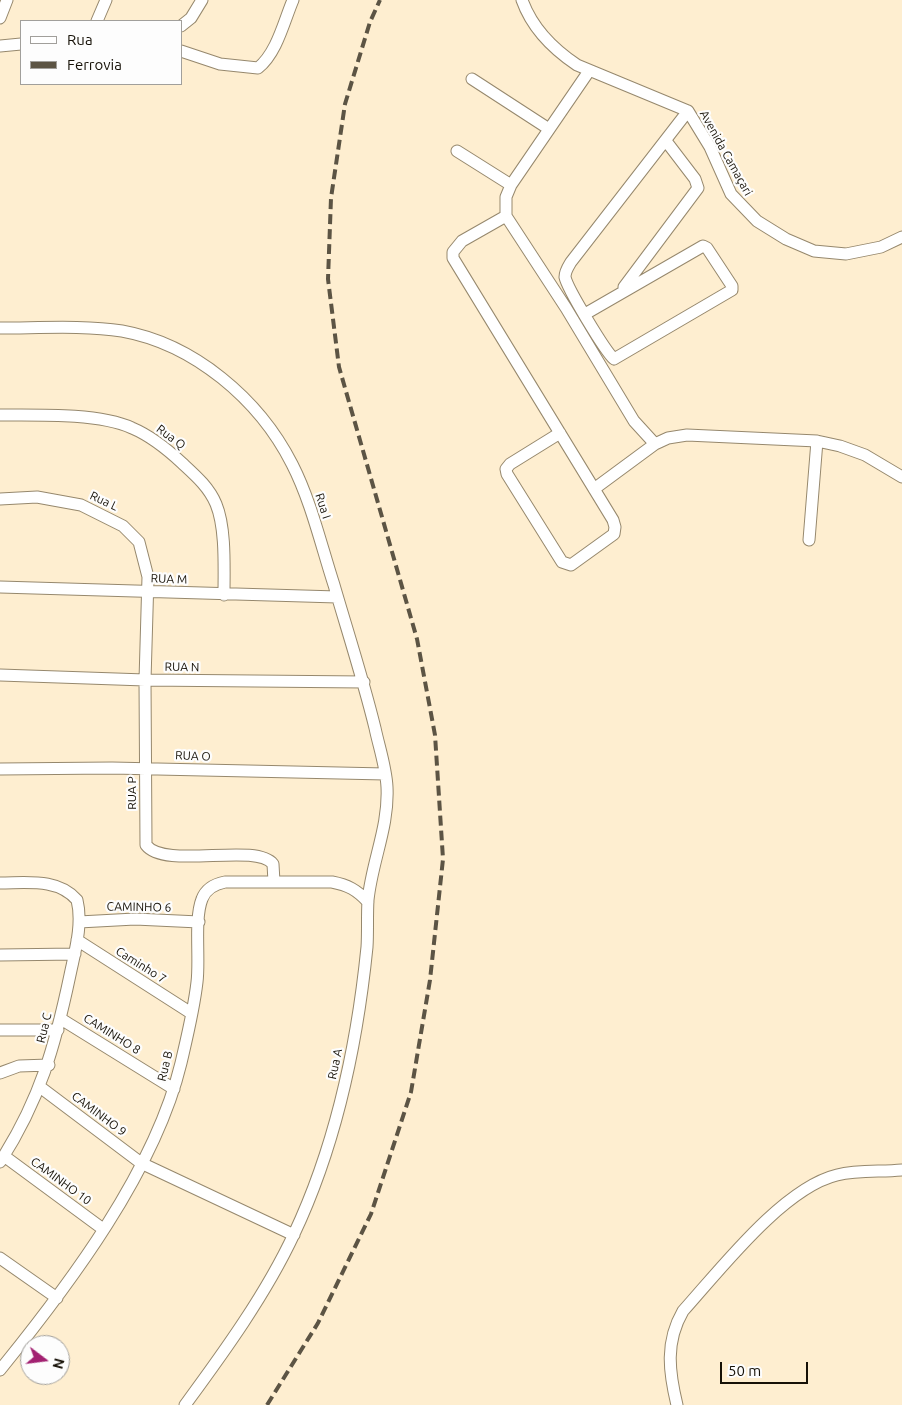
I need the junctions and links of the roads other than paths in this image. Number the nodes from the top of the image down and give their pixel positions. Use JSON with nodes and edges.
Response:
{"nodes":[{"id":1,"x":7,"y":0,"type":"edge"},
{"id":2,"x":106,"y":0,"type":"edge"},
{"id":3,"x":202,"y":0,"type":"edge"},
{"id":4,"x":293,"y":0,"type":"edge"},
{"id":5,"x":522,"y":0,"type":"edge"},
{"id":6,"x":0,"y":18,"type":"edge"},
{"id":7,"x":97,"y":20,"type":"edge"},
{"id":8,"x":182,"y":25,"type":"edge"},
{"id":9,"x":1,"y":44,"type":"edge"},
{"id":10,"x":20,"y":44,"type":"edge"},
{"id":11,"x":182,"y":51,"type":"edge"},
{"id":12,"x":589,"y":71,"type":"junction"},
{"id":13,"x":472,"y":79,"type":"dead end"},
{"id":14,"x":688,"y":111,"type":"junction"},
{"id":15,"x":548,"y":129,"type":"junction"},
{"id":16,"x":666,"y":141,"type":"junction"},
{"id":17,"x":457,"y":151,"type":"dead end"},
{"id":18,"x":511,"y":185,"type":"junction"},
{"id":19,"x":506,"y":216,"type":"junction"},
{"id":20,"x":902,"y":237,"type":"edge"},
{"id":21,"x":620,"y":291,"type":"junction"},
{"id":22,"x":585,"y":314,"type":"junction"},
{"id":23,"x":0,"y":328,"type":"edge"},
{"id":24,"x":0,"y":415,"type":"edge"},
{"id":25,"x":560,"y":433,"type":"junction"},
{"id":26,"x":818,"y":442,"type":"junction"},
{"id":27,"x":655,"y":444,"type":"junction"},
{"id":28,"x":902,"y":477,"type":"edge"},
{"id":29,"x":594,"y":489,"type":"junction"},
{"id":30,"x":0,"y":499,"type":"edge"},
{"id":31,"x":809,"y":540,"type":"dead end"},
{"id":32,"x":0,"y":587,"type":"edge"},
{"id":33,"x":148,"y":592,"type":"junction"},
{"id":34,"x":224,"y":595,"type":"junction"},
{"id":35,"x":337,"y":597,"type":"junction"},
{"id":36,"x":0,"y":675,"type":"edge"},
{"id":37,"x":144,"y":680,"type":"junction"},
{"id":38,"x":364,"y":682,"type":"junction"},
{"id":39,"x":146,"y":768,"type":"junction"},
{"id":40,"x":0,"y":769,"type":"edge"},
{"id":41,"x":385,"y":774,"type":"junction"},
{"id":42,"x":274,"y":882,"type":"junction"},
{"id":43,"x":0,"y":883,"type":"edge"},
{"id":44,"x":369,"y":897,"type":"junction"},
{"id":45,"x":79,"y":922,"type":"junction"},
{"id":46,"x":199,"y":922,"type":"junction"},
{"id":47,"x":77,"y":940,"type":"junction"},
{"id":48,"x":0,"y":954,"type":"edge"},
{"id":49,"x":75,"y":954,"type":"junction"},
{"id":50,"x":191,"y":1013,"type":"junction"},
{"id":51,"x":60,"y":1024,"type":"junction"},
{"id":52,"x":0,"y":1030,"type":"edge"},
{"id":53,"x":49,"y":1065,"type":"junction"},
{"id":54,"x":0,"y":1074,"type":"edge"},
{"id":55,"x":40,"y":1087,"type":"junction"},
{"id":56,"x":174,"y":1089,"type":"junction"},
{"id":57,"x":2,"y":1159,"type":"edge"},
{"id":58,"x":141,"y":1163,"type":"junction"},
{"id":59,"x":902,"y":1170,"type":"edge"},
{"id":60,"x":103,"y":1229,"type":"junction"},
{"id":61,"x":294,"y":1235,"type":"junction"},
{"id":62,"x":0,"y":1258,"type":"edge"},
{"id":63,"x":57,"y":1298,"type":"junction"},
{"id":64,"x":0,"y":1370,"type":"edge"},
{"id":65,"x":185,"y":1405,"type":"edge"},
{"id":66,"x":677,"y":1405,"type":"edge"}],
"edges":[{"from":1,"to":6,"type":"street"},
{"from":2,"to":7,"type":"street"},
{"from":3,"to":8,"type":"street"},
{"from":4,"to":11,"type":"street"},
{"from":5,"to":12,"type":"street","name":"Avenida Camaçari"},
{"from":9,"to":10,"type":"street"},
{"from":12,"to":14,"type":"street","name":"Avenida Camaçari"},
{"from":12,"to":15,"type":"street"},
{"from":13,"to":15,"type":"street"},
{"from":14,"to":16,"type":"street"},
{"from":14,"to":20,"type":"street","name":"Avenida Camaçari"},
{"from":15,"to":18,"type":"street"},
{"from":16,"to":21,"type":"street"},
{"from":16,"to":22,"type":"street"},
{"from":17,"to":18,"type":"street"},
{"from":18,"to":19,"type":"street"},
{"from":19,"to":25,"type":"street"},
{"from":19,"to":27,"type":"street"},
{"from":21,"to":22,"type":"street"},
{"from":21,"to":22,"type":"street"},
{"from":23,"to":35,"type":"street","name":"Rua I"},
{"from":24,"to":34,"type":"street","name":"Rua Q"},
{"from":25,"to":29,"type":"street"},
{"from":25,"to":29,"type":"street"},
{"from":26,"to":27,"type":"street"},
{"from":26,"to":28,"type":"street"},
{"from":26,"to":31,"type":"street"},
{"from":27,"to":29,"type":"street"},
{"from":30,"to":33,"type":"street","name":"Rua L"},
{"from":32,"to":33,"type":"street","name":"RUA M"},
{"from":33,"to":34,"type":"street","name":"RUA M"},
{"from":33,"to":37,"type":"street","name":"RUA P"},
{"from":34,"to":35,"type":"street","name":"RUA M"},
{"from":35,"to":38,"type":"street","name":"Rua I"},
{"from":36,"to":37,"type":"street","name":"RUA N"},
{"from":37,"to":38,"type":"street","name":"RUA N"},
{"from":37,"to":39,"type":"street","name":"RUA P"},
{"from":38,"to":41,"type":"street","name":"Rua I"},
{"from":39,"to":40,"type":"street","name":"RUA O"},
{"from":39,"to":41,"type":"street","name":"RUA O"},
{"from":39,"to":42,"type":"street","name":"RUA P"},
{"from":41,"to":44,"type":"street","name":"Rua I"},
{"from":42,"to":44,"type":"street","name":"Rua B"},
{"from":42,"to":46,"type":"street","name":"Rua B"},
{"from":43,"to":45,"type":"street","name":"Rua C"},
{"from":44,"to":61,"type":"street","name":"Rua A"},
{"from":45,"to":46,"type":"street","name":"CAMINHO 6"},
{"from":45,"to":47,"type":"street","name":"Rua C"},
{"from":46,"to":50,"type":"street","name":"Rua B"},
{"from":47,"to":49,"type":"street","name":"Rua C"},
{"from":47,"to":50,"type":"street","name":"Caminho 7"},
{"from":48,"to":49,"type":"street"},
{"from":49,"to":51,"type":"street","name":"Rua C"},
{"from":50,"to":56,"type":"street","name":"Rua B"},
{"from":51,"to":52,"type":"street"},
{"from":51,"to":53,"type":"street","name":"Rua C"},
{"from":51,"to":56,"type":"street","name":"CAMINHO 8"},
{"from":53,"to":54,"type":"street"},
{"from":53,"to":55,"type":"street","name":"Rua C"},
{"from":55,"to":57,"type":"street","name":"Rua C"},
{"from":55,"to":58,"type":"street","name":"CAMINHO 9"},
{"from":56,"to":58,"type":"street","name":"Rua B"},
{"from":57,"to":60,"type":"street","name":"CAMINHO 10"},
{"from":58,"to":60,"type":"street","name":"Rua B"},
{"from":58,"to":61,"type":"street"},
{"from":59,"to":66,"type":"street"},
{"from":60,"to":63,"type":"street","name":"Rua B"},
{"from":61,"to":65,"type":"street","name":"Rua A"},
{"from":62,"to":63,"type":"street"},
{"from":63,"to":64,"type":"street","name":"Rua B"}]}
